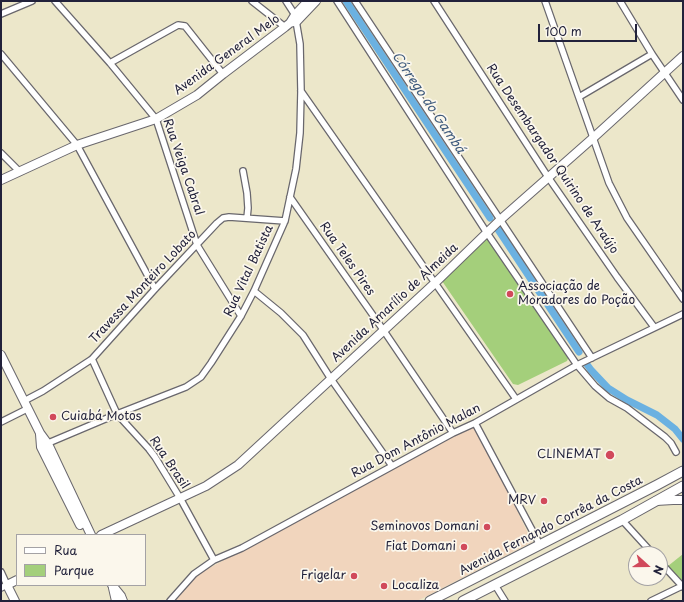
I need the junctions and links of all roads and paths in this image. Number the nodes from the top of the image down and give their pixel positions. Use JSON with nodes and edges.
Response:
{"nodes":[{"id":1,"x":32,"y":1,"type":"edge"},
{"id":2,"x":55,"y":1,"type":"edge"},
{"id":3,"x":252,"y":1,"type":"edge"},
{"id":4,"x":286,"y":1,"type":"edge"},
{"id":5,"x":308,"y":1,"type":"edge"},
{"id":6,"x":316,"y":1,"type":"edge"},
{"id":7,"x":337,"y":1,"type":"edge"},
{"id":8,"x":355,"y":1,"type":"edge"},
{"id":9,"x":434,"y":1,"type":"edge"},
{"id":10,"x":545,"y":1,"type":"edge"},
{"id":11,"x":620,"y":1,"type":"edge"},
{"id":12,"x":1,"y":14,"type":"edge"},
{"id":13,"x":292,"y":22,"type":"junction"},
{"id":14,"x":1,"y":54,"type":"edge"},
{"id":15,"x":652,"y":54,"type":"junction"},
{"id":16,"x":683,"y":56,"type":"edge"},
{"id":17,"x":110,"y":63,"type":"junction"},
{"id":18,"x":665,"y":73,"type":"junction"},
{"id":19,"x":223,"y":74,"type":"junction"},
{"id":20,"x":301,"y":91,"type":"junction"},
{"id":21,"x":579,"y":97,"type":"junction"},
{"id":22,"x":683,"y":100,"type":"edge"},
{"id":23,"x":156,"y":119,"type":"junction"},
{"id":24,"x":593,"y":138,"type":"junction"},
{"id":25,"x":77,"y":145,"type":"junction"},
{"id":26,"x":1,"y":153,"type":"edge"},
{"id":27,"x":243,"y":171,"type":"dead end"},
{"id":28,"x":20,"y":172,"type":"junction"},
{"id":29,"x":548,"y":177,"type":"junction"},
{"id":30,"x":1,"y":180,"type":"edge"},
{"id":31,"x":290,"y":197,"type":"junction"},
{"id":32,"x":247,"y":218,"type":"junction"},
{"id":33,"x":500,"y":220,"type":"junction"},
{"id":34,"x":285,"y":221,"type":"junction"},
{"id":35,"x":487,"y":233,"type":"junction"},
{"id":36,"x":197,"y":245,"type":"junction"},
{"id":37,"x":435,"y":283,"type":"junction"},
{"id":38,"x":155,"y":289,"type":"junction"},
{"id":39,"x":254,"y":291,"type":"junction"},
{"id":40,"x":683,"y":298,"type":"edge"},
{"id":41,"x":683,"y":314,"type":"edge"},
{"id":42,"x":241,"y":316,"type":"junction"},
{"id":43,"x":654,"y":327,"type":"junction"},
{"id":44,"x":384,"y":331,"type":"junction"},
{"id":45,"x":1,"y":355,"type":"edge"},
{"id":46,"x":592,"y":358,"type":"junction"},
{"id":47,"x":92,"y":359,"type":"junction"},
{"id":48,"x":577,"y":365,"type":"junction"},
{"id":49,"x":4,"y":367,"type":"edge"},
{"id":50,"x":331,"y":379,"type":"junction"},
{"id":51,"x":516,"y":399,"type":"junction"},
{"id":52,"x":26,"y":405,"type":"junction"},
{"id":53,"x":117,"y":414,"type":"junction"},
{"id":54,"x":1,"y":422,"type":"edge"},
{"id":55,"x":475,"y":422,"type":"junction"},
{"id":56,"x":453,"y":433,"type":"junction"},
{"id":57,"x":44,"y":445,"type":"junction"},
{"id":58,"x":676,"y":452,"type":"dead end"},
{"id":59,"x":392,"y":466,"type":"junction"},
{"id":60,"x":683,"y":471,"type":"edge"},
{"id":61,"x":683,"y":486,"type":"edge"},
{"id":62,"x":180,"y":498,"type":"junction"},
{"id":63,"x":683,"y":500,"type":"edge"},
{"id":64,"x":655,"y":501,"type":"junction"},
{"id":65,"x":622,"y":520,"type":"junction"},
{"id":66,"x":85,"y":534,"type":"edge"},
{"id":67,"x":89,"y":534,"type":"edge"},
{"id":68,"x":103,"y":534,"type":"edge"},
{"id":69,"x":540,"y":545,"type":"junction"},
{"id":70,"x":646,"y":546,"type":"edge"},
{"id":71,"x":214,"y":560,"type":"junction"},
{"id":72,"x":668,"y":571,"type":"edge"},
{"id":73,"x":1,"y":572,"type":"edge"},
{"id":74,"x":16,"y":580,"type":"edge"},
{"id":75,"x":495,"y":585,"type":"junction"},
{"id":76,"x":4,"y":586,"type":"edge"},
{"id":77,"x":113,"y":586,"type":"edge"},
{"id":78,"x":682,"y":586,"type":"edge"},
{"id":79,"x":16,"y":601,"type":"edge"},
{"id":80,"x":116,"y":601,"type":"edge"},
{"id":81,"x":123,"y":601,"type":"edge"},
{"id":82,"x":170,"y":601,"type":"edge"},
{"id":83,"x":430,"y":601,"type":"edge"},
{"id":84,"x":463,"y":601,"type":"edge"},
{"id":85,"x":505,"y":601,"type":"edge"},
{"id":86,"x":651,"y":601,"type":"edge"}],
"edges":[{"from":1,"to":12,"type":"street"},
{"from":2,"to":17,"type":"street","name":"Rua Veiga Cabral"},
{"from":3,"to":13,"type":"street"},
{"from":4,"to":13,"type":"street"},
{"from":5,"to":13,"type":"street","name":"Avenida General Melo"},
{"from":6,"to":13,"type":"street","name":"Avenida General Melo"},
{"from":7,"to":35,"type":"street"},
{"from":8,"to":33,"type":"street"},
{"from":9,"to":29,"type":"street","name":"Rua Desembargador Quirino de Araújo"},
{"from":10,"to":21,"type":"street"},
{"from":11,"to":15,"type":"street"},
{"from":13,"to":19,"type":"street","name":"Avenida General Melo"},
{"from":13,"to":20,"type":"street","name":"Rua Vital Batista"},
{"from":14,"to":25,"type":"street"},
{"from":15,"to":18,"type":"street"},
{"from":15,"to":21,"type":"street"},
{"from":16,"to":18,"type":"street","name":"Avenida Amarílio de Almeida"},
{"from":17,"to":19,"type":"street"},
{"from":17,"to":23,"type":"street","name":"Rua Veiga Cabral"},
{"from":18,"to":22,"type":"street"},
{"from":18,"to":24,"type":"street","name":"Avenida Amarílio de Almeida"},
{"from":19,"to":23,"type":"street","name":"Avenida General Melo"},
{"from":20,"to":31,"type":"street","name":"Rua Vital Batista"},
{"from":20,"to":37,"type":"street"},
{"from":21,"to":24,"type":"street"},
{"from":23,"to":25,"type":"street","name":"Avenida General Melo"},
{"from":23,"to":36,"type":"street","name":"Rua Veiga Cabral"},
{"from":24,"to":29,"type":"street","name":"Avenida Amarílio de Almeida"},
{"from":24,"to":40,"type":"street"},
{"from":25,"to":28,"type":"street","name":"Avenida General Melo"},
{"from":25,"to":38,"type":"street"},
{"from":26,"to":28,"type":"street"},
{"from":27,"to":32,"type":"street"},
{"from":28,"to":30,"type":"street","name":"Avenida General Melo"},
{"from":29,"to":33,"type":"street","name":"Avenida Amarílio de Almeida"},
{"from":29,"to":43,"type":"street","name":"Rua Desembargador Quirino de Araújo"},
{"from":31,"to":34,"type":"street","name":"Rua Vital Batista"},
{"from":31,"to":44,"type":"street","name":"Rua Teles Pires"},
{"from":32,"to":34,"type":"street","name":"Travessa Monteiro Lobato"},
{"from":32,"to":36,"type":"street","name":"Travessa Monteiro Lobato"},
{"from":33,"to":35,"type":"street","name":"Avenida Amarílio de Almeida"},
{"from":33,"to":46,"type":"street"},
{"from":34,"to":39,"type":"street","name":"Rua Vital Batista"},
{"from":35,"to":37,"type":"street","name":"Avenida Amarílio de Almeida"},
{"from":35,"to":48,"type":"street"},
{"from":36,"to":38,"type":"street","name":"Travessa Monteiro Lobato"},
{"from":36,"to":42,"type":"street","name":"Rua Veiga Cabral"},
{"from":37,"to":44,"type":"street","name":"Avenida Amarílio de Almeida"},
{"from":37,"to":51,"type":"street"},
{"from":38,"to":47,"type":"street","name":"Travessa Monteiro Lobato"},
{"from":39,"to":42,"type":"street","name":"Rua Vital Batista"},
{"from":39,"to":50,"type":"street"},
{"from":41,"to":43,"type":"street","name":"Rua Dom Antônio Malan"},
{"from":42,"to":53,"type":"street","name":"Rua Vital Batista"},
{"from":43,"to":46,"type":"street","name":"Rua Dom Antônio Malan"},
{"from":44,"to":50,"type":"street","name":"Avenida Amarílio de Almeida"},
{"from":44,"to":56,"type":"street","name":"Rua Teles Pires"},
{"from":45,"to":49,"type":"street"},
{"from":46,"to":48,"type":"street","name":"Rua Dom Antônio Malan"},
{"from":47,"to":52,"type":"street","name":"Travessa Monteiro Lobato"},
{"from":47,"to":53,"type":"street","name":"Rua Brasil"},
{"from":48,"to":51,"type":"street","name":"Rua Dom Antônio Malan"},
{"from":48,"to":58,"type":"street"},
{"from":49,"to":52,"type":"street"},
{"from":50,"to":59,"type":"street"},
{"from":50,"to":62,"type":"street","name":"Avenida Amarílio de Almeida"},
{"from":51,"to":55,"type":"street","name":"Rua Dom Antônio Malan"},
{"from":52,"to":54,"type":"street","name":"Travessa Monteiro Lobato"},
{"from":52,"to":57,"type":"street"},
{"from":53,"to":57,"type":"street","name":"Rua Vital Batista"},
{"from":53,"to":62,"type":"street","name":"Rua Brasil"},
{"from":55,"to":56,"type":"street","name":"Rua Dom Antônio Malan"},
{"from":55,"to":69,"type":"street"},
{"from":56,"to":59,"type":"street","name":"Rua Dom Antônio Malan"},
{"from":57,"to":66,"type":"street"},
{"from":57,"to":67,"type":"street"},
{"from":59,"to":71,"type":"street","name":"Rua Dom Antônio Malan"},
{"from":60,"to":69,"type":"main road","name":"Avenida Fernando Corrêa da Costa"},
{"from":61,"to":64,"type":"main road"},
{"from":62,"to":68,"type":"street","name":"Avenida Amarílio de Almeida"},
{"from":62,"to":71,"type":"street","name":"Rua Brasil"},
{"from":63,"to":64,"type":"street"},
{"from":64,"to":65,"type":"main road"},
{"from":65,"to":70,"type":"street"},
{"from":65,"to":75,"type":"main road"},
{"from":69,"to":83,"type":"main road","name":"Avenida Fernando Corrêa da Costa"},
{"from":71,"to":82,"type":"street","name":"Rua Dom Antônio Malan"},
{"from":72,"to":78,"type":"street"},
{"from":73,"to":76,"type":"street"},
{"from":74,"to":76,"type":"street"},
{"from":75,"to":84,"type":"main road"},
{"from":75,"to":85,"type":"street"},
{"from":76,"to":79,"type":"street"},
{"from":77,"to":80,"type":"street"},
{"from":77,"to":81,"type":"street"},
{"from":78,"to":86,"type":"street"}]}
